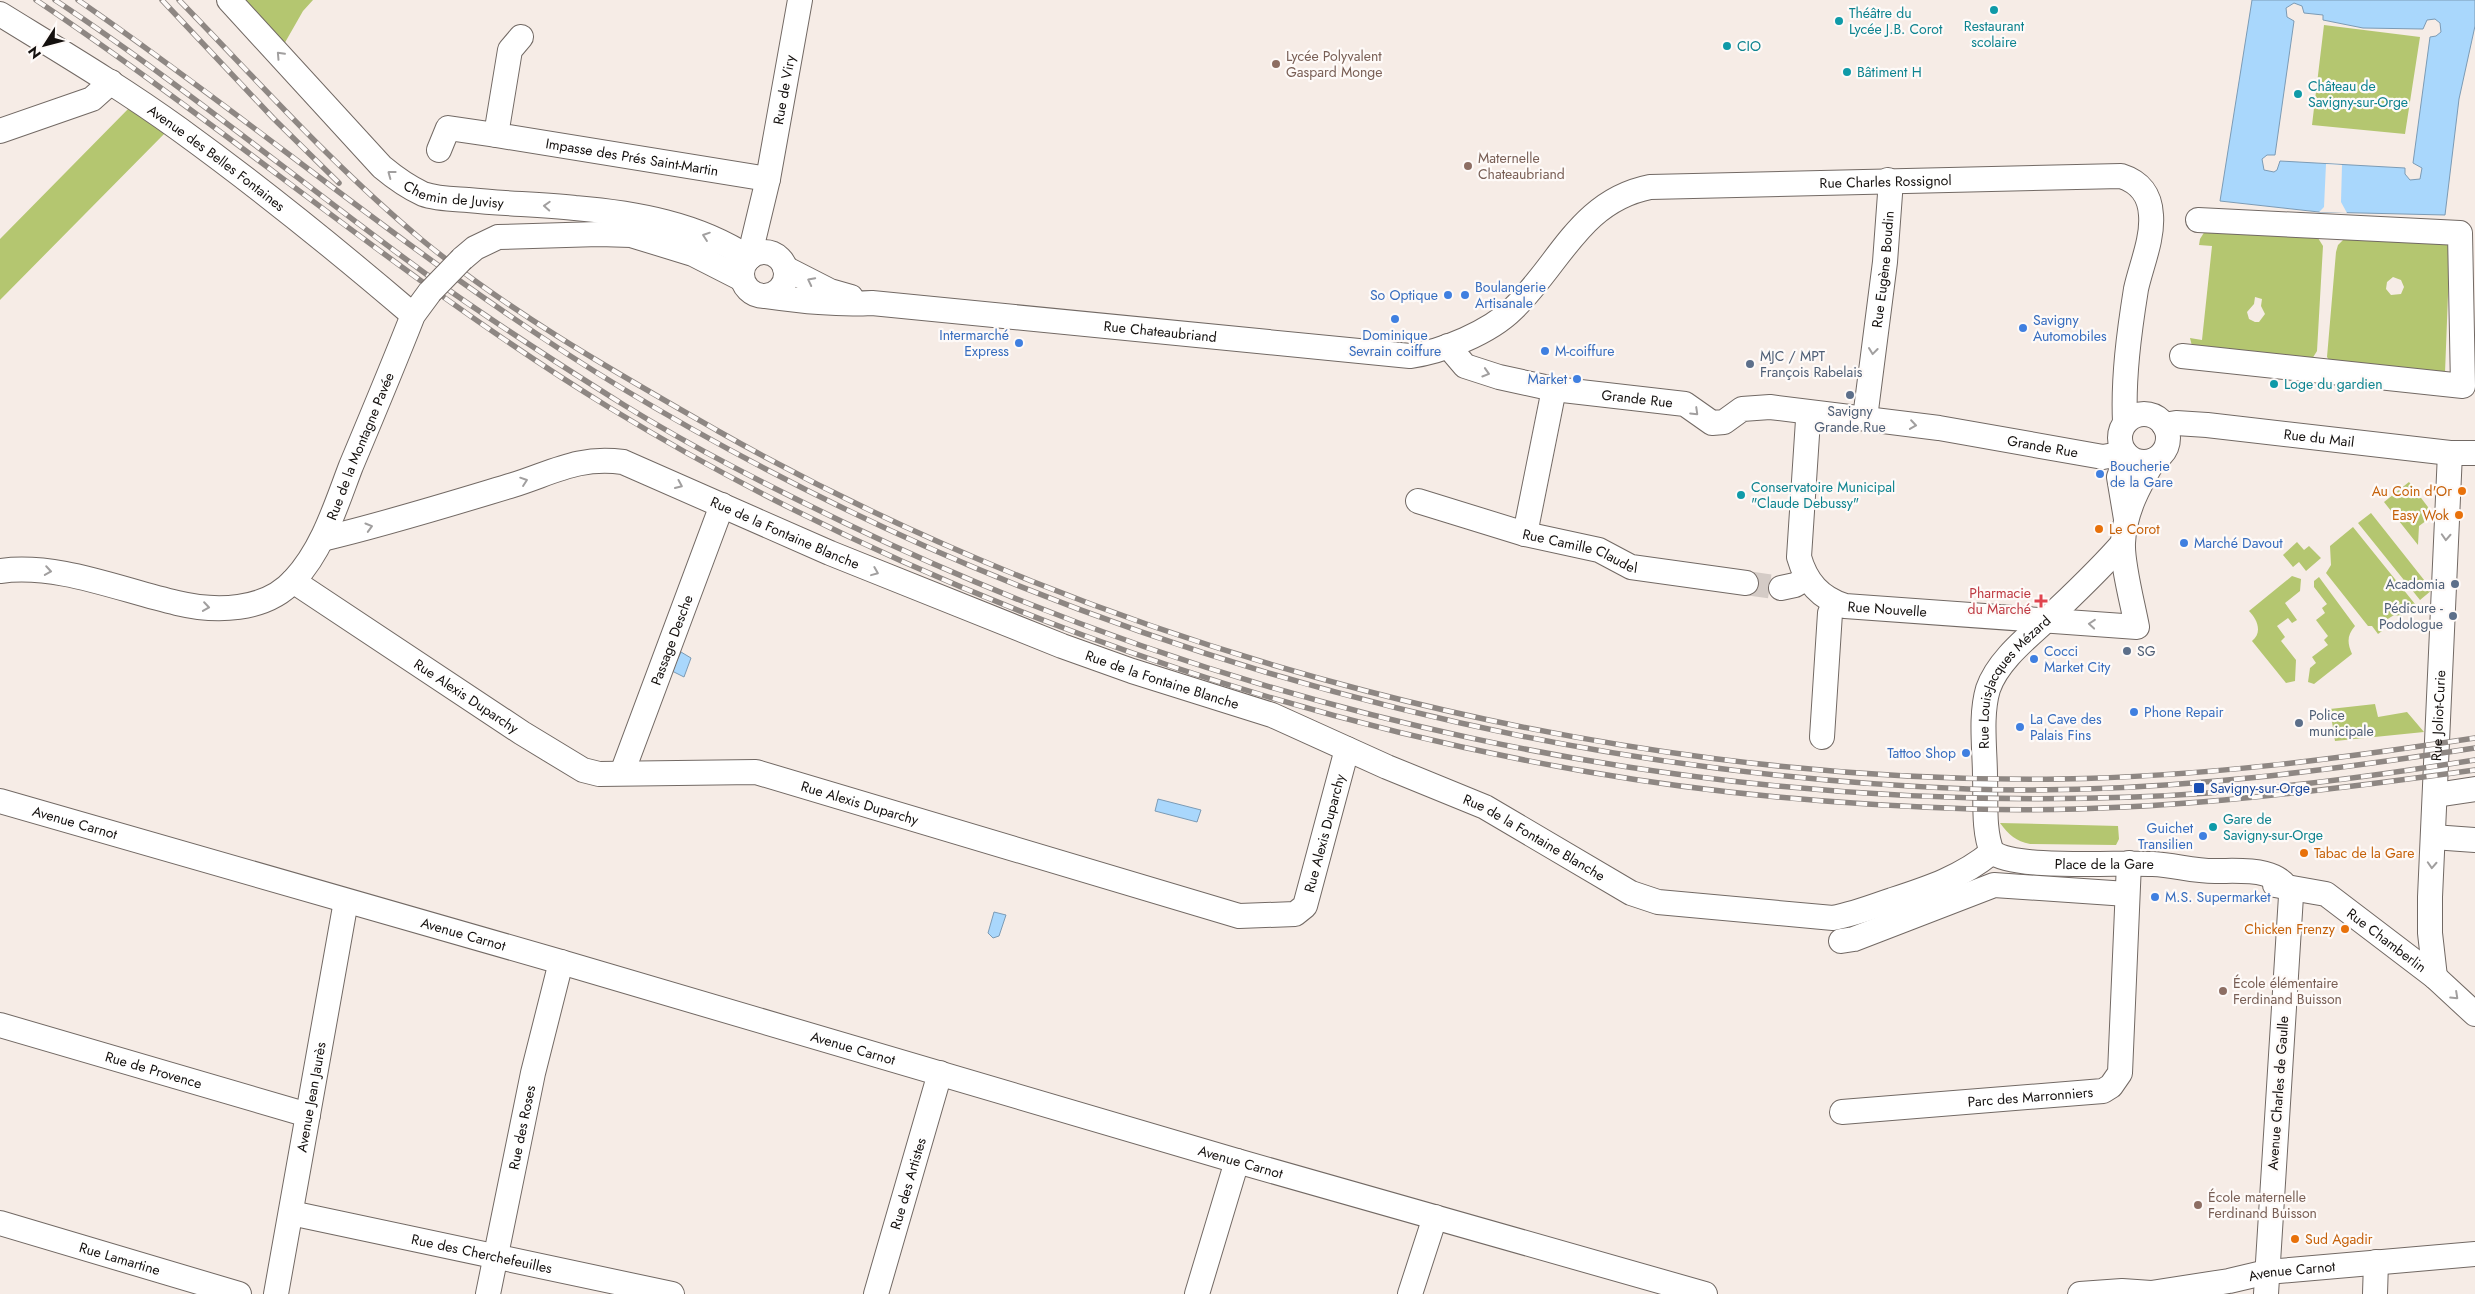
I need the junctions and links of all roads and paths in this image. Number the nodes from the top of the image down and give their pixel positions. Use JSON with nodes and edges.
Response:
{"nodes":[{"id":1,"x":229,"y":0,"type":"edge"},
{"id":2,"x":800,"y":0,"type":"edge"},
{"id":3,"x":0,"y":14,"type":"edge"},
{"id":4,"x":521,"y":37,"type":"dead end"},
{"id":5,"x":111,"y":82,"type":"junction"},
{"id":6,"x":0,"y":131,"type":"edge"},
{"id":7,"x":496,"y":134,"type":"junction"},
{"id":8,"x":439,"y":150,"type":"dead end"},
{"id":9,"x":768,"y":178,"type":"junction"},
{"id":10,"x":1888,"y":180,"type":"junction"},
{"id":11,"x":2198,"y":220,"type":"dead end"},
{"id":12,"x":781,"y":262,"type":"junction"},
{"id":13,"x":745,"y":268,"type":"junction"},
{"id":14,"x":766,"y":296,"type":"junction"},
{"id":15,"x":872,"y":303,"type":"junction"},
{"id":16,"x":412,"y":315,"type":"junction"},
{"id":17,"x":1448,"y":346,"type":"junction"},
{"id":18,"x":2182,"y":356,"type":"dead end"},
{"id":19,"x":1554,"y":390,"type":"junction"},
{"id":20,"x":1865,"y":418,"type":"junction"},
{"id":21,"x":1808,"y":420,"type":"dead end"},
{"id":22,"x":2125,"y":422,"type":"junction"},
{"id":23,"x":2164,"y":425,"type":"junction"},
{"id":24,"x":2450,"y":453,"type":"junction"},
{"id":25,"x":2475,"y":453,"type":"edge"},
{"id":26,"x":2126,"y":455,"type":"junction"},
{"id":27,"x":2154,"y":460,"type":"junction"},
{"id":28,"x":1418,"y":501,"type":"dead end"},
{"id":29,"x":722,"y":505,"type":"junction"},
{"id":30,"x":2126,"y":520,"type":"junction"},
{"id":31,"x":1525,"y":534,"type":"junction"},
{"id":32,"x":322,"y":539,"type":"junction"},
{"id":33,"x":2122,"y":544,"type":"junction"},
{"id":34,"x":0,"y":571,"type":"edge"},
{"id":35,"x":1807,"y":578,"type":"junction"},
{"id":36,"x":293,"y":581,"type":"junction"},
{"id":37,"x":1746,"y":583,"type":"tunnel mouth"},
{"id":38,"x":1781,"y":588,"type":"tunnel mouth"},
{"id":39,"x":1835,"y":603,"type":"junction"},
{"id":40,"x":2047,"y":620,"type":"junction"},
{"id":41,"x":1822,"y":737,"type":"dead end"},
{"id":42,"x":1347,"y":749,"type":"junction"},
{"id":43,"x":622,"y":773,"type":"junction"},
{"id":44,"x":2475,"y":789,"type":"edge"},
{"id":45,"x":2436,"y":795,"type":"junction"},
{"id":46,"x":0,"y":801,"type":"edge"},
{"id":47,"x":2433,"y":837,"type":"junction"},
{"id":48,"x":2475,"y":840,"type":"edge"},
{"id":49,"x":1992,"y":852,"type":"junction"},
{"id":50,"x":2129,"y":863,"type":"junction"},
{"id":51,"x":2218,"y":871,"type":"junction"},
{"id":52,"x":2280,"y":890,"type":"junction"},
{"id":53,"x":2127,"y":894,"type":"junction"},
{"id":54,"x":346,"y":901,"type":"junction"},
{"id":55,"x":1841,"y":941,"type":"dead end"},
{"id":56,"x":561,"y":962,"type":"junction"},
{"id":57,"x":2435,"y":977,"type":"junction"},
{"id":58,"x":2475,"y":1014,"type":"edge"},
{"id":59,"x":0,"y":1025,"type":"edge"},
{"id":60,"x":940,"y":1073,"type":"junction"},
{"id":61,"x":1842,"y":1112,"type":"dead end"},
{"id":62,"x":308,"y":1115,"type":"junction"},
{"id":63,"x":1237,"y":1161,"type":"junction"},
{"id":64,"x":291,"y":1213,"type":"junction"},
{"id":65,"x":1435,"y":1217,"type":"junction"},
{"id":66,"x":0,"y":1223,"type":"edge"},
{"id":67,"x":2475,"y":1254,"type":"edge"},
{"id":68,"x":496,"y":1256,"type":"junction"},
{"id":69,"x":2376,"y":1262,"type":"junction"},
{"id":70,"x":2266,"y":1283,"type":"edge"},
{"id":71,"x":2151,"y":1293,"type":"edge"},
{"id":72,"x":239,"y":1294,"type":"edge"},
{"id":73,"x":276,"y":1294,"type":"edge"},
{"id":74,"x":488,"y":1294,"type":"edge"},
{"id":75,"x":672,"y":1294,"type":"edge"},
{"id":76,"x":876,"y":1294,"type":"edge"},
{"id":77,"x":1196,"y":1294,"type":"edge"},
{"id":78,"x":1410,"y":1294,"type":"edge"},
{"id":79,"x":1705,"y":1294,"type":"edge"},
{"id":80,"x":2080,"y":1294,"type":"edge"},
{"id":81,"x":2375,"y":1294,"type":"edge"}],
"edges":[{"from":13,"to":1,"type":"street","name":"Chemin de Juvisy","one_way":true},
{"from":2,"to":9,"type":"street","name":"Rue de Viry"},
{"from":3,"to":5,"type":"street","name":"Avenue des Belles Fontaines"},
{"from":4,"to":7,"type":"street"},
{"from":5,"to":6,"type":"street"},
{"from":5,"to":16,"type":"street","name":"Avenue des Belles Fontaines"},
{"from":7,"to":8,"type":"street","name":"Impasse des Prés Saint-Martin"},
{"from":7,"to":9,"type":"street","name":"Impasse des Prés Saint-Martin"},
{"from":9,"to":12,"type":"street","name":"Rue de Viry"},
{"from":9,"to":13,"type":"street","name":"Rue de Viry"},
{"from":10,"to":17,"type":"street","name":"Rue Charles Rossignol"},
{"from":10,"to":20,"type":"street","name":"Rue Eugène Boudin","one_way":true},
{"from":10,"to":22,"type":"street","name":"Rue Charles Rossignol"},
{"from":11,"to":18,"type":"street"},
{"from":12,"to":13,"type":"street"},
{"from":12,"to":14,"type":"street"},
{"from":15,"to":12,"type":"street","name":"Rue Chateaubriand","one_way":true},
{"from":13,"to":14,"type":"street"},
{"from":13,"to":16,"type":"street","name":"Rue de la Montagne Pavée","bridge":true},
{"from":14,"to":15,"type":"street","name":"Rue Chateaubriand"},
{"from":15,"to":17,"type":"street","name":"Rue Chateaubriand"},
{"from":16,"to":32,"type":"street","name":"Rue de la Montagne Pavée"},
{"from":17,"to":19,"type":"street","name":"Grande Rue","one_way":true},
{"from":19,"to":20,"type":"street","name":"Grande Rue","one_way":true},
{"from":19,"to":31,"type":"street"},
{"from":20,"to":26,"type":"street","name":"Grande Rue","one_way":true},
{"from":21,"to":35,"type":"street","name":"Rue Nouvelle"},
{"from":22,"to":23,"type":"street"},
{"from":22,"to":26,"type":"street","name":"Rue Charles Rossignol"},
{"from":23,"to":24,"type":"street","name":"Rue du Mail"},
{"from":23,"to":27,"type":"street","name":"Rue Charles Rossignol"},
{"from":24,"to":25,"type":"street","name":"Rue du Mail"},
{"from":24,"to":45,"type":"street","name":"Rue Joliot-Curie","one_way":true},
{"from":26,"to":27,"type":"street"},
{"from":26,"to":30,"type":"street","name":"Rue Charles Rossignol"},
{"from":27,"to":30,"type":"street","name":"Rue Charles Rossignol"},
{"from":28,"to":31,"type":"street","name":"Rue Camille Claudel"},
{"from":32,"to":29,"type":"street","name":"Rue de la Fontaine Blanche","one_way":true},
{"from":29,"to":42,"type":"street","name":"Rue de la Fontaine Blanche","one_way":true},
{"from":29,"to":43,"type":"street","name":"Passage Desche"},
{"from":30,"to":33,"type":"street","name":"Rue Charles Rossignol"},
{"from":31,"to":37,"type":"street","name":"Rue Camille Claudel"},
{"from":32,"to":36,"type":"street","name":"Rue de la Montagne Pavée"},
{"from":33,"to":40,"type":"street","name":"Rue Louis-Jacques Mézard"},
{"from":33,"to":40,"type":"street","name":"Rue Nouvelle","one_way":true},
{"from":34,"to":36,"type":"street","name":"Rue de la Montagne Pavée","one_way":true},
{"from":35,"to":38,"type":"street"},
{"from":35,"to":39,"type":"street","name":"Rue Nouvelle"},
{"from":36,"to":43,"type":"street","name":"Rue Alexis Duparchy"},
{"from":39,"to":40,"type":"street","name":"Rue Nouvelle"},
{"from":39,"to":41,"type":"street"},
{"from":40,"to":49,"type":"street","name":"Rue Louis-Jacques Mézard"},
{"from":42,"to":43,"type":"street","name":"Rue Alexis Duparchy"},
{"from":42,"to":49,"type":"street","name":"Rue de la Fontaine Blanche"},
{"from":44,"to":45,"type":"street"},
{"from":45,"to":47,"type":"street","name":"Rue Joliot-Curie"},
{"from":46,"to":54,"type":"street","name":"Avenue Carnot"},
{"from":47,"to":48,"type":"street"},
{"from":47,"to":57,"type":"street","name":"Rue Joliot-Curie","one_way":true},
{"from":49,"to":50,"type":"street","name":"Place de la Gare"},
{"from":50,"to":51,"type":"street","name":"Place de la Gare"},
{"from":50,"to":53,"type":"street","name":"Parc des Marronniers"},
{"from":51,"to":52,"type":"street","name":"Place de la Gare"},
{"from":51,"to":52,"type":"street","name":"Place de la Gare"},
{"from":52,"to":57,"type":"street","name":"Rue Chamberlin"},
{"from":52,"to":70,"type":"street","name":"Avenue Charles de Gaulle"},
{"from":53,"to":55,"type":"street"},
{"from":53,"to":61,"type":"street","name":"Parc des Marronniers"},
{"from":54,"to":56,"type":"street","name":"Avenue Carnot"},
{"from":54,"to":62,"type":"street","name":"Avenue Jean Jaurès"},
{"from":56,"to":60,"type":"street","name":"Avenue Carnot"},
{"from":56,"to":68,"type":"street","name":"Rue des Roses"},
{"from":57,"to":58,"type":"street","name":"Rue Chamberlin","one_way":true},
{"from":59,"to":62,"type":"street","name":"Rue de Provence"},
{"from":60,"to":63,"type":"street","name":"Avenue Carnot"},
{"from":60,"to":76,"type":"street","name":"Rue des Artistes"},
{"from":62,"to":64,"type":"street","name":"Avenue Jean Jaurès"},
{"from":63,"to":65,"type":"street","name":"Avenue Carnot"},
{"from":63,"to":77,"type":"street"},
{"from":64,"to":68,"type":"street","name":"Rue des Cherchefeuilles"},
{"from":64,"to":73,"type":"street","name":"Avenue Jean Jaurès"},
{"from":65,"to":78,"type":"street"},
{"from":65,"to":79,"type":"street","name":"Avenue Carnot"},
{"from":66,"to":72,"type":"street","name":"Rue Lamartine"},
{"from":67,"to":69,"type":"street","name":"Avenue Carnot"},
{"from":68,"to":74,"type":"street","name":"Rue des Roses"},
{"from":68,"to":75,"type":"street","name":"Rue des Cherchefeuilles"},
{"from":69,"to":70,"type":"street","name":"Avenue Carnot"},
{"from":69,"to":81,"type":"street"},
{"from":70,"to":71,"type":"street","name":"Avenue Carnot"},
{"from":71,"to":80,"type":"street","name":"Avenue Carnot"}]}
